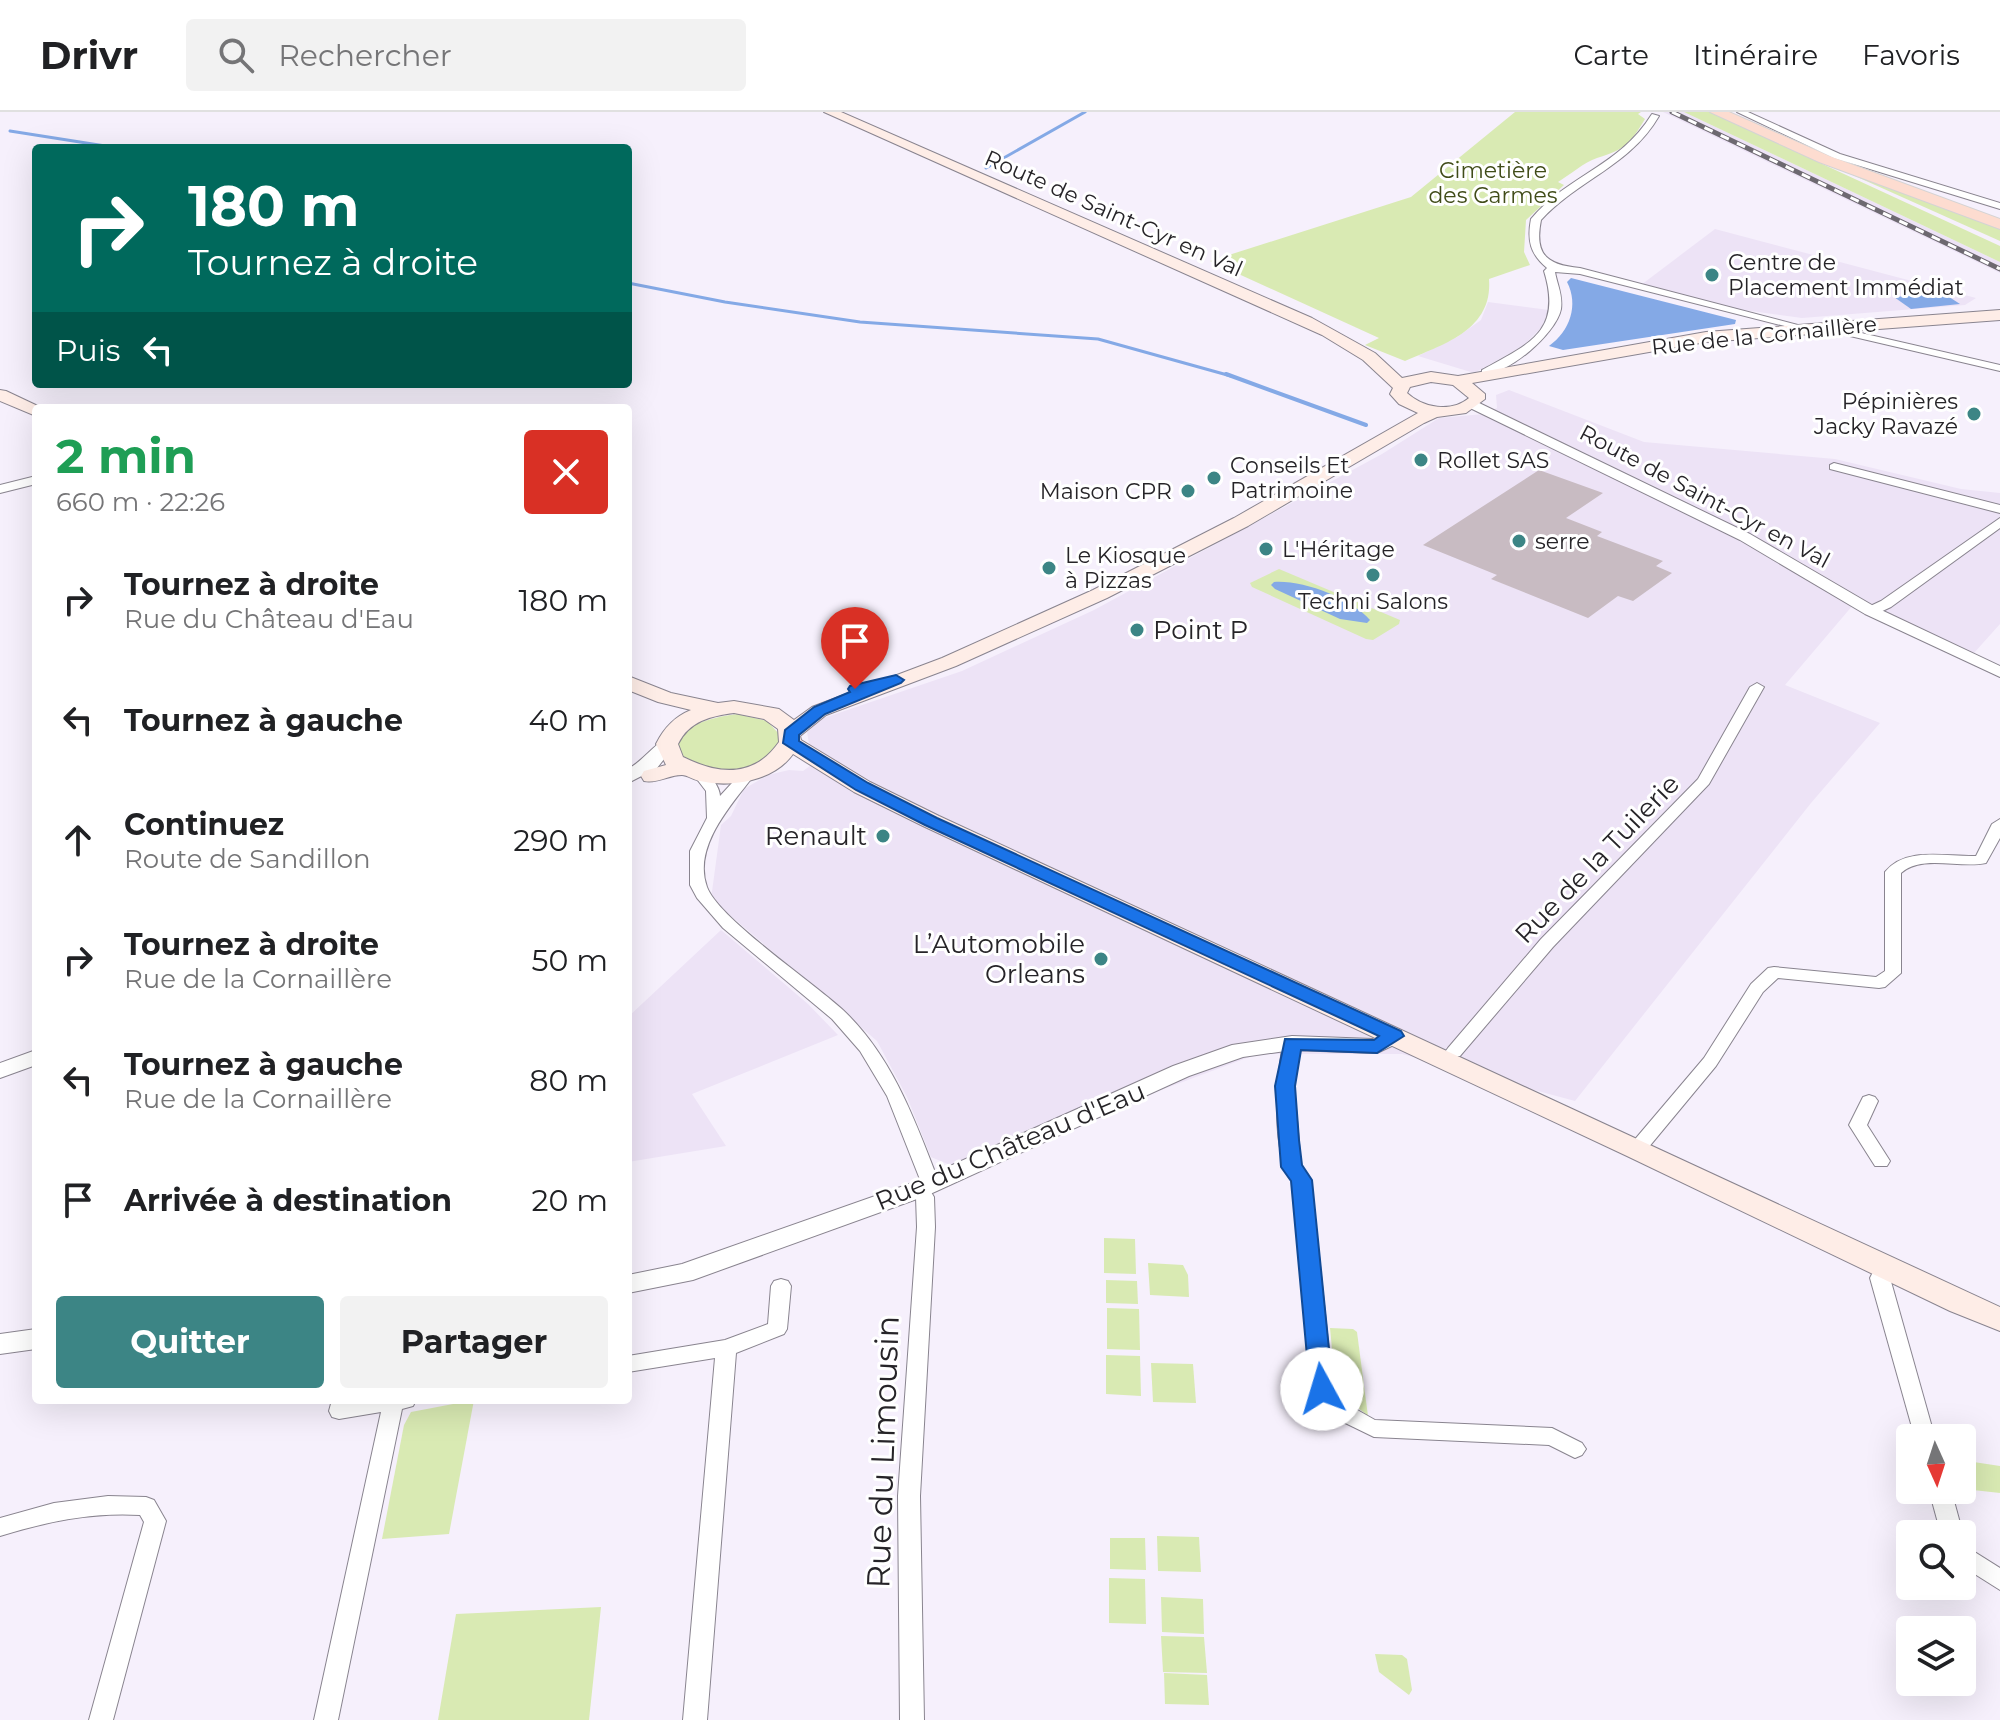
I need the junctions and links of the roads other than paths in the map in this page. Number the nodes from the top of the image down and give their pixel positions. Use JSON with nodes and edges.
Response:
{"nodes":[{"id":1,"x":830,"y":112,"type":"edge"},
{"id":2,"x":1717,"y":112,"type":"edge"},
{"id":3,"x":1741,"y":112,"type":"edge"},
{"id":4,"x":1655,"y":116,"type":"dead end"},
{"id":5,"x":1774,"y":137,"type":"junction"},
{"id":6,"x":1901,"y":188,"type":"junction"},
{"id":7,"x":2000,"y":206,"type":"edge"},
{"id":8,"x":2000,"y":218,"type":"edge"},
{"id":9,"x":2000,"y":224,"type":"edge"},
{"id":10,"x":1974,"y":231,"type":"dead end"},
{"id":11,"x":1554,"y":269,"type":"junction"},
{"id":12,"x":1737,"y":312,"type":"junction"},
{"id":13,"x":2000,"y":315,"type":"edge"},
{"id":14,"x":1892,"y":323,"type":"junction"},
{"id":15,"x":1840,"y":327,"type":"junction"},
{"id":16,"x":1808,"y":329,"type":"junction"},
{"id":17,"x":1743,"y":334,"type":"junction"},
{"id":18,"x":1894,"y":342,"type":"junction"},
{"id":19,"x":1376,"y":361,"type":"junction"},
{"id":20,"x":2000,"y":368,"type":"edge"},
{"id":21,"x":1531,"y":369,"type":"junction"},
{"id":22,"x":1486,"y":372,"type":"dead end"},
{"id":23,"x":1418,"y":378,"type":"junction"},
{"id":24,"x":1458,"y":381,"type":"junction"},
{"id":25,"x":1400,"y":392,"type":"junction"},
{"id":26,"x":0,"y":395,"type":"edge"},
{"id":27,"x":1475,"y":399,"type":"junction"},
{"id":28,"x":32,"y":409,"type":"edge"},
{"id":29,"x":1437,"y":411,"type":"junction"},
{"id":30,"x":1363,"y":451,"type":"junction"},
{"id":31,"x":1834,"y":467,"type":"dead end"},
{"id":32,"x":32,"y":481,"type":"edge"},
{"id":33,"x":0,"y":489,"type":"edge"},
{"id":34,"x":2000,"y":509,"type":"edge"},
{"id":35,"x":2000,"y":522,"type":"edge"},
{"id":36,"x":1871,"y":611,"type":"junction"},
{"id":37,"x":2000,"y":672,"type":"edge"},
{"id":38,"x":896,"y":680,"type":"junction"},
{"id":39,"x":632,"y":686,"type":"edge"},
{"id":40,"x":632,"y":687,"type":"edge"},
{"id":41,"x":1757,"y":687,"type":"dead end"},
{"id":42,"x":718,"y":709,"type":"junction"},
{"id":43,"x":763,"y":711,"type":"junction"},
{"id":44,"x":673,"y":735,"type":"junction"},
{"id":45,"x":796,"y":749,"type":"junction"},
{"id":46,"x":691,"y":771,"type":"junction"},
{"id":47,"x":758,"y":771,"type":"junction"},
{"id":48,"x":632,"y":775,"type":"edge"},
{"id":49,"x":652,"y":776,"type":"joint"},
{"id":50,"x":632,"y":785,"type":"edge"},
{"id":51,"x":2000,"y":824,"type":"edge"},
{"id":52,"x":710,"y":828,"type":"junction"},
{"id":53,"x":1394,"y":1036,"type":"junction"},
{"id":54,"x":1292,"y":1043,"type":"junction"},
{"id":55,"x":1454,"y":1052,"type":"dead end"},
{"id":56,"x":32,"y":1059,"type":"edge"},
{"id":57,"x":0,"y":1071,"type":"edge"},
{"id":58,"x":1869,"y":1101,"type":"dead end"},
{"id":59,"x":1637,"y":1149,"type":"junction"},
{"id":60,"x":1881,"y":1161,"type":"dead end"},
{"id":61,"x":926,"y":1187,"type":"junction"},
{"id":62,"x":1885,"y":1267,"type":"junction"},
{"id":63,"x":632,"y":1283,"type":"edge"},
{"id":64,"x":781,"y":1286,"type":"dead end"},
{"id":65,"x":2000,"y":1319,"type":"edge"},
{"id":66,"x":32,"y":1340,"type":"edge"},
{"id":67,"x":0,"y":1344,"type":"edge"},
{"id":68,"x":726,"y":1348,"type":"junction"},
{"id":69,"x":632,"y":1363,"type":"edge"},
{"id":70,"x":341,"y":1404,"type":"edge"},
{"id":71,"x":381,"y":1404,"type":"edge"},
{"id":72,"x":398,"y":1404,"type":"edge"},
{"id":73,"x":1921,"y":1424,"type":"edge"},
{"id":74,"x":1575,"y":1449,"type":"dead end"},
{"id":75,"x":0,"y":1527,"type":"edge"},
{"id":76,"x":1976,"y":1564,"type":"edge"},
{"id":77,"x":2000,"y":1580,"type":"edge"},
{"id":78,"x":101,"y":1720,"type":"edge"},
{"id":79,"x":326,"y":1720,"type":"edge"},
{"id":80,"x":695,"y":1720,"type":"edge"},
{"id":81,"x":912,"y":1720,"type":"edge"}],
"edges":[{"from":1,"to":19,"type":"main road","name":"Route de Saint-Cyr en Val"},
{"from":2,"to":5,"type":"main road"},
{"from":3,"to":7,"type":"street"},
{"from":4,"to":11,"type":"street"},
{"from":5,"to":6,"type":"main road"},
{"from":5,"to":10,"type":"main road"},
{"from":6,"to":8,"type":"main road"},
{"from":6,"to":9,"type":"main road"},
{"from":11,"to":12,"type":"street"},
{"from":11,"to":22,"type":"street"},
{"from":12,"to":16,"type":"street"},
{"from":12,"to":17,"type":"street"},
{"from":13,"to":14,"type":"main road","name":"Rue de la Cornaillère"},
{"from":14,"to":15,"type":"main road","name":"Rue de la Cornaillère"},
{"from":14,"to":18,"type":"street"},
{"from":15,"to":16,"type":"main road","name":"Rue de la Cornaillère"},
{"from":15,"to":18,"type":"street"},
{"from":16,"to":17,"type":"main road","name":"Rue de la Cornaillère"},
{"from":17,"to":21,"type":"main road","name":"Rue de la Cornaillère"},
{"from":18,"to":20,"type":"street"},
{"from":19,"to":23,"type":"main road","name":"Route de Saint-Cyr en Val"},
{"from":19,"to":25,"type":"main road","name":"Route de Saint-Cyr en Val"},
{"from":21,"to":24,"type":"main road","name":"Rue de la Cornaillère"},
{"from":21,"to":27,"type":"main road","name":"Rue de la Cornaillère"},
{"from":23,"to":24,"type":"main road","name":"Rue de la Cornaillère"},
{"from":23,"to":25,"type":"main road"},
{"from":24,"to":27,"type":"main road"},
{"from":25,"to":29,"type":"main road"},
{"from":25,"to":30,"type":"main road"},
{"from":26,"to":28,"type":"main road"},
{"from":27,"to":29,"type":"main road","name":"Rue de la Cornaillère"},
{"from":27,"to":36,"type":"street","name":"Route de Saint-Cyr en Val"},
{"from":29,"to":30,"type":"main road"},
{"from":30,"to":38,"type":"main road"},
{"from":31,"to":34,"type":"street"},
{"from":32,"to":33,"type":"street"},
{"from":35,"to":36,"type":"street"},
{"from":36,"to":37,"type":"street","name":"Route de Saint-Cyr en Val"},
{"from":38,"to":43,"type":"main road"},
{"from":38,"to":45,"type":"main road"},
{"from":39,"to":42,"type":"main road"},
{"from":40,"to":44,"type":"main road"},
{"from":41,"to":55,"type":"street","name":"Rue de la Tuilerie"},
{"from":42,"to":43,"type":"main road"},
{"from":42,"to":44,"type":"main road"},
{"from":43,"to":45,"type":"main road"},
{"from":44,"to":46,"type":"main road"},
{"from":44,"to":48,"type":"street"},
{"from":45,"to":47,"type":"main road"},
{"from":45,"to":53,"type":"main road"},
{"from":46,"to":47,"type":"main road"},
{"from":46,"to":49,"type":"main road"},
{"from":46,"to":52,"type":"street"},
{"from":47,"to":52,"type":"street"},
{"from":49,"to":50,"type":"street"},
{"from":51,"to":59,"type":"street"},
{"from":52,"to":61,"type":"street","name":"Rue du Limousin"},
{"from":53,"to":54,"type":"street","name":"Rue du Château d'Eau"},
{"from":53,"to":59,"type":"main road"},
{"from":54,"to":61,"type":"street","name":"Rue du Château d'Eau"},
{"from":54,"to":74,"type":"street"},
{"from":56,"to":57,"type":"street"},
{"from":58,"to":60,"type":"street"},
{"from":59,"to":62,"type":"main road"},
{"from":61,"to":63,"type":"street","name":"Rue du Château d'Eau"},
{"from":61,"to":81,"type":"street","name":"Rue du Limousin"},
{"from":62,"to":65,"type":"main road"},
{"from":62,"to":73,"type":"street"},
{"from":64,"to":68,"type":"street"},
{"from":66,"to":67,"type":"street"},
{"from":68,"to":69,"type":"street"},
{"from":68,"to":80,"type":"street"},
{"from":70,"to":71,"type":"street"},
{"from":72,"to":79,"type":"street"},
{"from":75,"to":78,"type":"street"},
{"from":76,"to":77,"type":"street"}]}
